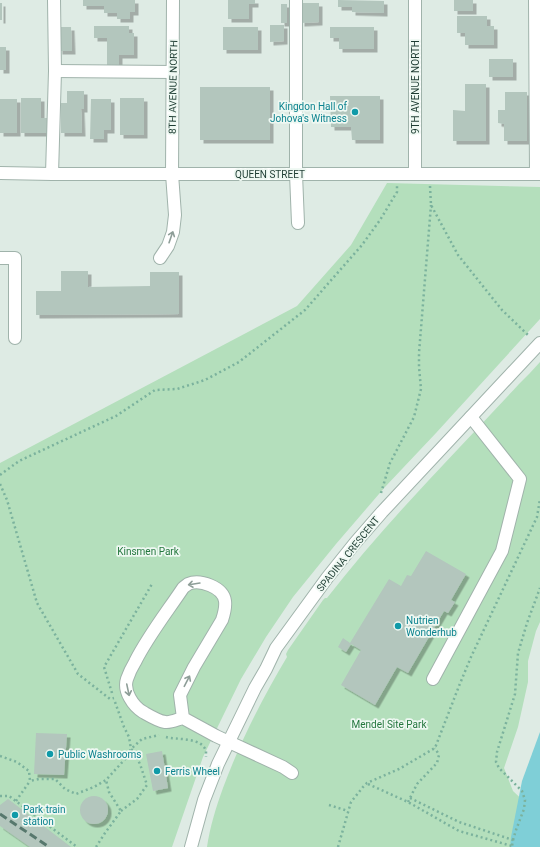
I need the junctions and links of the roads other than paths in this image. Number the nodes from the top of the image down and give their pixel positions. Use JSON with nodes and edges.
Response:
{"nodes":[{"id":1,"x":54,"y":0,"type":"edge"},
{"id":2,"x":173,"y":0,"type":"edge"},
{"id":3,"x":296,"y":0,"type":"edge"},
{"id":4,"x":415,"y":0,"type":"edge"},
{"id":5,"x":535,"y":0,"type":"edge"},
{"id":6,"x":54,"y":71,"type":"junction"},
{"id":7,"x":173,"y":72,"type":"junction"},
{"id":8,"x":0,"y":173,"type":"edge"},
{"id":9,"x":52,"y":174,"type":"junction"},
{"id":10,"x":172,"y":174,"type":"junction"},
{"id":11,"x":296,"y":174,"type":"junction"},
{"id":12,"x":415,"y":174,"type":"junction"},
{"id":13,"x":538,"y":174,"type":"edge"},
{"id":14,"x":298,"y":223,"type":"dead end"},
{"id":15,"x":0,"y":258,"type":"edge"},
{"id":16,"x":160,"y":258,"type":"dead end"},
{"id":17,"x":15,"y":338,"type":"dead end"},
{"id":18,"x":540,"y":343,"type":"edge"},
{"id":19,"x":471,"y":417,"type":"junction"},
{"id":20,"x":433,"y":679,"type":"dead end"},
{"id":21,"x":183,"y":718,"type":"junction"},
{"id":22,"x":228,"y":742,"type":"junction"},
{"id":23,"x":292,"y":773,"type":"dead end"},
{"id":24,"x":204,"y":800,"type":"junction"},
{"id":25,"x":191,"y":847,"type":"edge"},
{"id":26,"x":199,"y":847,"type":"edge"}],
"edges":[{"from":1,"to":6,"type":"street"},
{"from":2,"to":7,"type":"street","name":"8TH AVENUE NORTH"},
{"from":3,"to":11,"type":"street"},
{"from":4,"to":12,"type":"street","name":"9TH AVENUE NORTH"},
{"from":5,"to":13,"type":"street"},
{"from":6,"to":7,"type":"street"},
{"from":6,"to":9,"type":"street"},
{"from":7,"to":10,"type":"street","name":"8TH AVENUE NORTH"},
{"from":8,"to":9,"type":"street","name":"QUEEN STREET"},
{"from":9,"to":10,"type":"street","name":"QUEEN STREET"},
{"from":10,"to":11,"type":"street","name":"QUEEN STREET"},
{"from":16,"to":10,"type":"street","name":"8TH AVENUE NORTH","one_way":true},
{"from":11,"to":12,"type":"street","name":"QUEEN STREET"},
{"from":11,"to":14,"type":"street"},
{"from":12,"to":13,"type":"street","name":"QUEEN STREET"},
{"from":15,"to":17,"type":"street"},
{"from":18,"to":19,"type":"street","name":"SPADINA CRESCENT"},
{"from":19,"to":20,"type":"street"},
{"from":19,"to":22,"type":"street","name":"SPADINA CRESCENT"},
{"from":21,"to":21,"type":"street","one_way":true},
{"from":21,"to":22,"type":"street"},
{"from":22,"to":23,"type":"street"},
{"from":22,"to":24,"type":"street","name":"SPADINA CRESCENT"},
{"from":24,"to":25,"type":"street","name":"SPADINA CRESCENT"},
{"from":24,"to":26,"type":"street","name":"SPADINA CRESCENT"}]}
